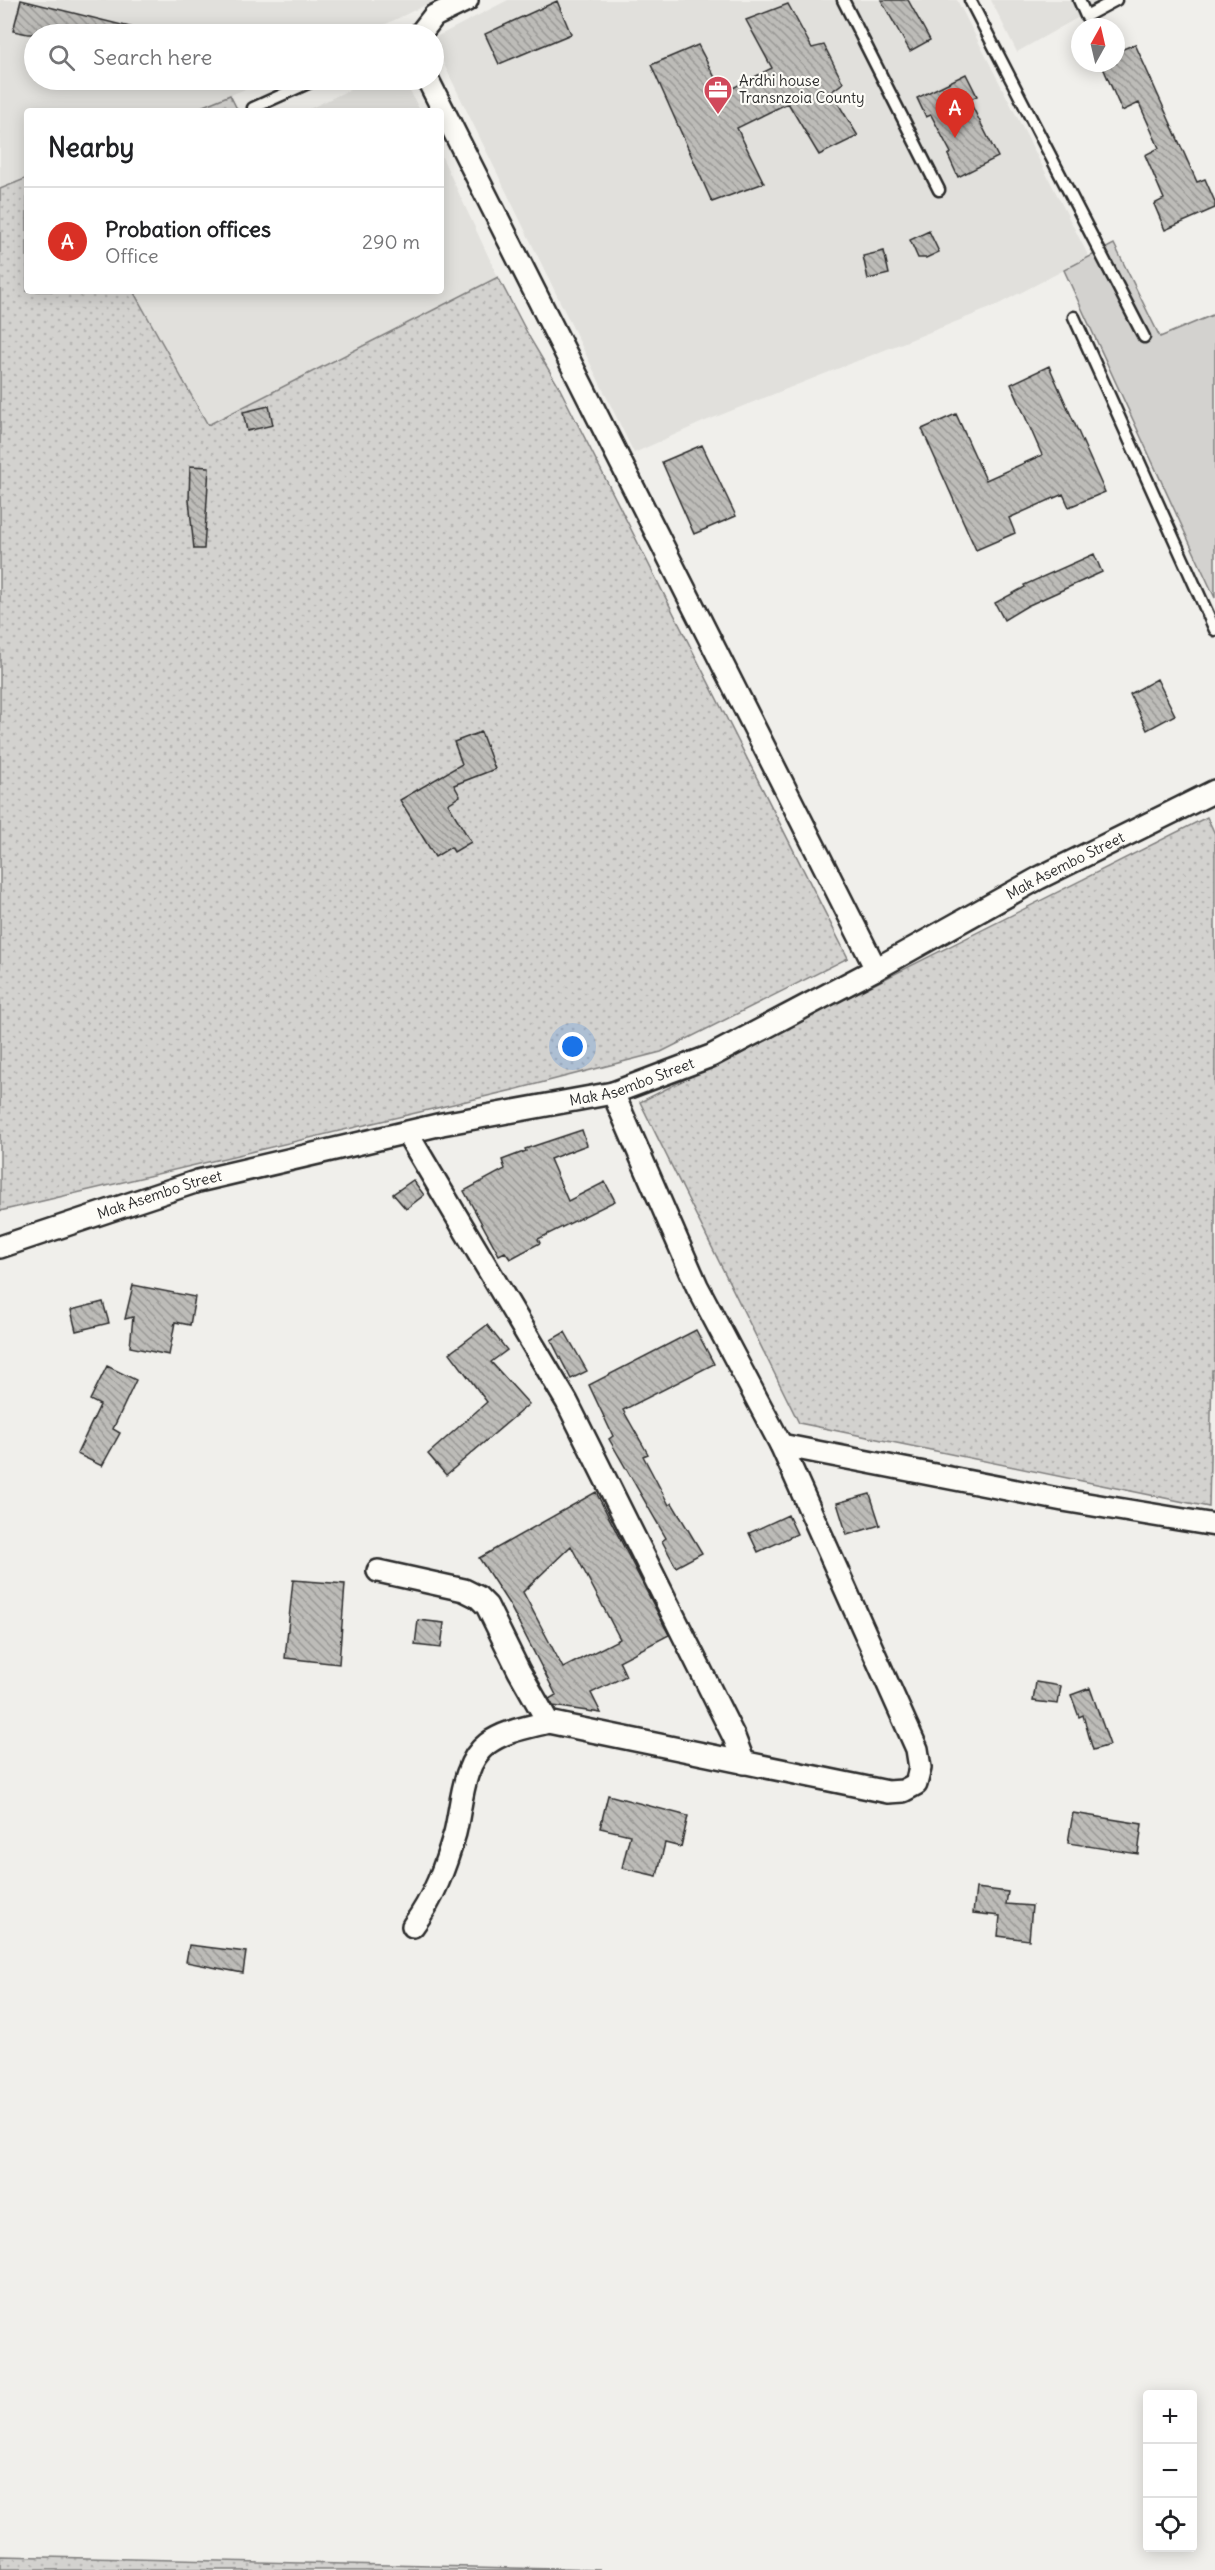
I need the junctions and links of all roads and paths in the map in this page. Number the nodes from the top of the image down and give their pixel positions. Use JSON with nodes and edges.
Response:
{"nodes":[{"id":1,"x":467,"y":0,"type":"edge"},
{"id":2,"x":843,"y":0,"type":"edge"},
{"id":3,"x":970,"y":0,"type":"edge"},
{"id":4,"x":1079,"y":0,"type":"edge"},
{"id":5,"x":1116,"y":0,"type":"edge"},
{"id":6,"x":427,"y":24,"type":"edge"},
{"id":7,"x":293,"y":90,"type":"edge"},
{"id":8,"x":433,"y":90,"type":"edge"},
{"id":9,"x":253,"y":108,"type":"dead end"},
{"id":10,"x":442,"y":108,"type":"edge"},
{"id":11,"x":444,"y":112,"type":"edge"},
{"id":12,"x":939,"y":190,"type":"dead end"},
{"id":13,"x":1074,"y":317,"type":"dead end"},
{"id":14,"x":1144,"y":337,"type":"dead end"},
{"id":15,"x":1215,"y":630,"type":"edge"},
{"id":16,"x":1215,"y":792,"type":"edge"},
{"id":17,"x":876,"y":969,"type":"junction"},
{"id":18,"x":614,"y":1093,"type":"junction"},
{"id":19,"x":407,"y":1132,"type":"junction"},
{"id":20,"x":0,"y":1248,"type":"edge"},
{"id":21,"x":781,"y":1445,"type":"junction"},
{"id":22,"x":1215,"y":1525,"type":"edge"},
{"id":23,"x":378,"y":1571,"type":"dead end"},
{"id":24,"x":548,"y":1722,"type":"junction"},
{"id":25,"x":744,"y":1763,"type":"junction"},
{"id":26,"x":413,"y":1926,"type":"dead end"}],
"edges":[{"from":1,"to":6,"type":"street"},
{"from":2,"to":12,"type":"lane"},
{"from":3,"to":14,"type":"lane"},
{"from":4,"to":5,"type":"lane"},
{"from":7,"to":9,"type":"lane"},
{"from":8,"to":10,"type":"street"},
{"from":11,"to":17,"type":"street"},
{"from":13,"to":15,"type":"lane"},
{"from":16,"to":17,"type":"street","name":"Mak Asembo Street"},
{"from":17,"to":18,"type":"street","name":"Mak Asembo Street"},
{"from":18,"to":19,"type":"street","name":"Mak Asembo Street"},
{"from":18,"to":21,"type":"street"},
{"from":19,"to":20,"type":"street","name":"Mak Asembo Street"},
{"from":19,"to":25,"type":"street"},
{"from":21,"to":22,"type":"street"},
{"from":21,"to":25,"type":"street"},
{"from":23,"to":24,"type":"street"},
{"from":24,"to":25,"type":"street"},
{"from":24,"to":26,"type":"street"}]}
